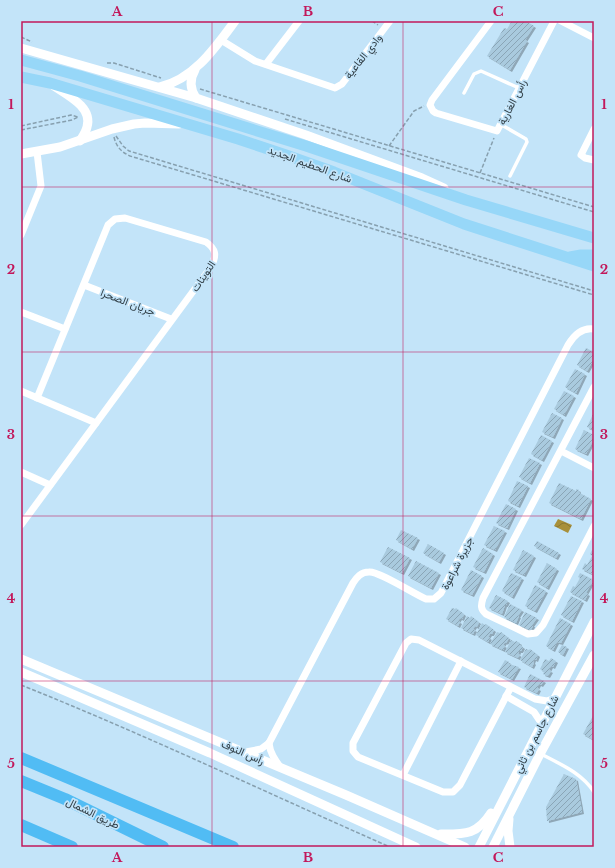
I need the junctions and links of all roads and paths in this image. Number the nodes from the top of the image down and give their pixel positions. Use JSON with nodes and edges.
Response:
{"nodes":[{"id":1,"x":235,"y":21,"type":"edge"},
{"id":2,"x":299,"y":21,"type":"edge"},
{"id":3,"x":390,"y":21,"type":"edge"},
{"id":4,"x":491,"y":21,"type":"edge"},
{"id":5,"x":554,"y":21,"type":"edge"},
{"id":6,"x":561,"y":21,"type":"edge"},
{"id":7,"x":594,"y":38,"type":"edge"},
{"id":8,"x":221,"y":40,"type":"junction"},
{"id":9,"x":21,"y":47,"type":"edge"},
{"id":10,"x":21,"y":60,"type":"edge"},
{"id":11,"x":105,"y":63,"type":"dead end"},
{"id":12,"x":266,"y":64,"type":"junction"},
{"id":13,"x":195,"y":69,"type":"junction"},
{"id":14,"x":21,"y":77,"type":"edge"},
{"id":15,"x":50,"y":83,"type":"junction"},
{"id":16,"x":162,"y":84,"type":"junction"},
{"id":17,"x":519,"y":88,"type":"junction"},
{"id":18,"x":198,"y":93,"type":"junction"},
{"id":19,"x":464,"y":93,"type":"dead end"},
{"id":20,"x":430,"y":105,"type":"junction"},
{"id":21,"x":280,"y":117,"type":"dead end"},
{"id":22,"x":189,"y":125,"type":"junction"},
{"id":23,"x":21,"y":126,"type":"edge"},
{"id":24,"x":499,"y":127,"type":"junction"},
{"id":25,"x":594,"y":129,"type":"edge"},
{"id":26,"x":21,"y":130,"type":"edge"},
{"id":27,"x":80,"y":141,"type":"junction"},
{"id":28,"x":389,"y":146,"type":"junction"},
{"id":29,"x":37,"y":152,"type":"junction"},
{"id":30,"x":21,"y":154,"type":"edge"},
{"id":31,"x":594,"y":160,"type":"edge"},
{"id":32,"x":480,"y":173,"type":"junction"},
{"id":33,"x":510,"y":176,"type":"dead end"},
{"id":34,"x":466,"y":200,"type":"junction"},
{"id":35,"x":594,"y":207,"type":"edge"},
{"id":36,"x":594,"y":212,"type":"edge"},
{"id":37,"x":21,"y":235,"type":"edge"},
{"id":38,"x":594,"y":238,"type":"edge"},
{"id":39,"x":594,"y":255,"type":"edge"},
{"id":40,"x":568,"y":257,"type":"junction"},
{"id":41,"x":594,"y":266,"type":"edge"},
{"id":42,"x":84,"y":285,"type":"junction"},
{"id":43,"x":594,"y":291,"type":"edge"},
{"id":44,"x":594,"y":295,"type":"edge"},
{"id":45,"x":21,"y":312,"type":"edge"},
{"id":46,"x":172,"y":319,"type":"junction"},
{"id":47,"x":65,"y":329,"type":"junction"},
{"id":48,"x":594,"y":329,"type":"edge"},
{"id":49,"x":594,"y":387,"type":"edge"},
{"id":50,"x":21,"y":391,"type":"edge"},
{"id":51,"x":36,"y":398,"type":"junction"},
{"id":52,"x":96,"y":423,"type":"junction"},
{"id":53,"x":561,"y":451,"type":"junction"},
{"id":54,"x":594,"y":468,"type":"edge"},
{"id":55,"x":21,"y":472,"type":"edge"},
{"id":56,"x":50,"y":485,"type":"junction"},
{"id":57,"x":21,"y":525,"type":"edge"},
{"id":58,"x":594,"y":526,"type":"edge"},
{"id":59,"x":594,"y":622,"type":"edge"},
{"id":60,"x":594,"y":655,"type":"edge"},
{"id":61,"x":21,"y":659,"type":"edge"},
{"id":62,"x":461,"y":661,"type":"junction"},
{"id":63,"x":21,"y":672,"type":"edge"},
{"id":64,"x":21,"y":685,"type":"edge"},
{"id":65,"x":511,"y":687,"type":"junction"},
{"id":66,"x":506,"y":696,"type":"junction"},
{"id":67,"x":555,"y":698,"type":"junction"},
{"id":68,"x":542,"y":724,"type":"junction"},
{"id":69,"x":269,"y":743,"type":"junction"},
{"id":70,"x":245,"y":752,"type":"junction"},
{"id":71,"x":540,"y":754,"type":"junction"},
{"id":72,"x":21,"y":758,"type":"edge"},
{"id":73,"x":282,"y":768,"type":"junction"},
{"id":74,"x":403,"y":775,"type":"junction"},
{"id":75,"x":21,"y":781,"type":"edge"},
{"id":76,"x":594,"y":792,"type":"edge"},
{"id":77,"x":504,"y":800,"type":"junction"},
{"id":78,"x":512,"y":807,"type":"junction"},
{"id":79,"x":21,"y":825,"type":"edge"},
{"id":80,"x":437,"y":834,"type":"junction"},
{"id":81,"x":72,"y":847,"type":"edge"},
{"id":82,"x":163,"y":847,"type":"edge"},
{"id":83,"x":233,"y":847,"type":"edge"},
{"id":84,"x":390,"y":847,"type":"edge"},
{"id":85,"x":416,"y":847,"type":"edge"},
{"id":86,"x":465,"y":847,"type":"edge"},
{"id":87,"x":480,"y":847,"type":"edge"},
{"id":88,"x":493,"y":847,"type":"edge"},
{"id":89,"x":510,"y":847,"type":"edge"}],
"edges":[{"from":1,"to":8,"type":"street"},
{"from":2,"to":12,"type":"street"},
{"from":3,"to":12,"type":"street","name":"وادي القاعية"},
{"from":4,"to":20,"type":"street"},
{"from":5,"to":17,"type":"street","name":"رأس الغارية"},
{"from":6,"to":7,"type":"street"},
{"from":8,"to":12,"type":"street","name":"وادي القاعية"},
{"from":8,"to":13,"type":"street"},
{"from":9,"to":16,"type":"street"},
{"from":10,"to":34,"type":"main road","name":"شارع الحطيم الجديد"},
{"from":11,"to":16,"type":"path"},
{"from":13,"to":16,"type":"street"},
{"from":13,"to":18,"type":"street"},
{"from":14,"to":15,"type":"main road","name":"شارع الحطيم الجديد"},
{"from":15,"to":22,"type":"main road","name":"شارع الحطيم الجديد"},
{"from":15,"to":27,"type":"street"},
{"from":16,"to":18,"type":"street"},
{"from":17,"to":19,"type":"lane"},
{"from":17,"to":24,"type":"street","name":"رأس الغارية"},
{"from":18,"to":28,"type":"path"},
{"from":18,"to":34,"type":"street"},
{"from":20,"to":24,"type":"street","name":"رأس الغارية"},
{"from":20,"to":28,"type":"path"},
{"from":21,"to":36,"type":"path"},
{"from":22,"to":27,"type":"street"},
{"from":22,"to":40,"type":"main road","name":"شارع الحطيم الجديد"},
{"from":23,"to":26,"type":"path"},
{"from":24,"to":32,"type":"path"},
{"from":24,"to":33,"type":"lane"},
{"from":25,"to":31,"type":"street"},
{"from":27,"to":29,"type":"street"},
{"from":28,"to":32,"type":"path"},
{"from":29,"to":30,"type":"street"},
{"from":29,"to":37,"type":"street"},
{"from":32,"to":35,"type":"path"},
{"from":34,"to":38,"type":"main road","name":"شارع الحطيم الجديد"},
{"from":39,"to":40,"type":"main road"},
{"from":40,"to":41,"type":"main road","name":"شارع الحطيم الجديد"},
{"from":42,"to":46,"type":"street","name":"جريان الصحرا"},
{"from":42,"to":46,"type":"street","name":"التوينات"},
{"from":42,"to":47,"type":"street","name":"التوينات"},
{"from":43,"to":44,"type":"path"},
{"from":45,"to":47,"type":"street"},
{"from":46,"to":52,"type":"street","name":"التوينات"},
{"from":47,"to":51,"type":"street","name":"التوينات"},
{"from":48,"to":69,"type":"street","name":"جزيرة شراعوة"},
{"from":49,"to":53,"type":"street"},
{"from":50,"to":51,"type":"street"},
{"from":51,"to":52,"type":"street"},
{"from":52,"to":56,"type":"street","name":"التوينات"},
{"from":53,"to":54,"type":"street"},
{"from":53,"to":58,"type":"street"},
{"from":55,"to":56,"type":"street"},
{"from":56,"to":57,"type":"street","name":"التوينات"},
{"from":59,"to":67,"type":"street","name":"شارع جاسم بن ثاني"},
{"from":60,"to":71,"type":"street","name":"شارع جاسم بن ثاني"},
{"from":61,"to":70,"type":"street","name":"رأس النوف"},
{"from":62,"to":65,"type":"street"},
{"from":62,"to":74,"type":"street"},
{"from":62,"to":74,"type":"street"},
{"from":63,"to":85,"type":"street","name":"رأس النوف"},
{"from":64,"to":84,"type":"path"},
{"from":65,"to":66,"type":"street"},
{"from":65,"to":67,"type":"street"},
{"from":66,"to":68,"type":"street"},
{"from":66,"to":74,"type":"street"},
{"from":67,"to":68,"type":"street","name":"شارع جاسم بن ثاني"},
{"from":68,"to":77,"type":"street","name":"شارع جاسم بن ثاني"},
{"from":69,"to":70,"type":"street"},
{"from":69,"to":73,"type":"street"},
{"from":70,"to":73,"type":"street","name":"رأس النوف"},
{"from":71,"to":76,"type":"lane"},
{"from":71,"to":78,"type":"street","name":"شارع جاسم بن ثاني"},
{"from":72,"to":83,"type":"highway"},
{"from":73,"to":80,"type":"street","name":"رأس النوف"},
{"from":75,"to":82,"type":"highway","name":"طريق الشمال"},
{"from":77,"to":80,"type":"street"},
{"from":77,"to":87,"type":"street","name":"شارع جاسم بن ثاني"},
{"from":78,"to":88,"type":"street","name":"شارع جاسم بن ثاني"},
{"from":78,"to":89,"type":"street"},
{"from":79,"to":81,"type":"highway"},
{"from":80,"to":86,"type":"street","name":"رأس النوف"}]}
